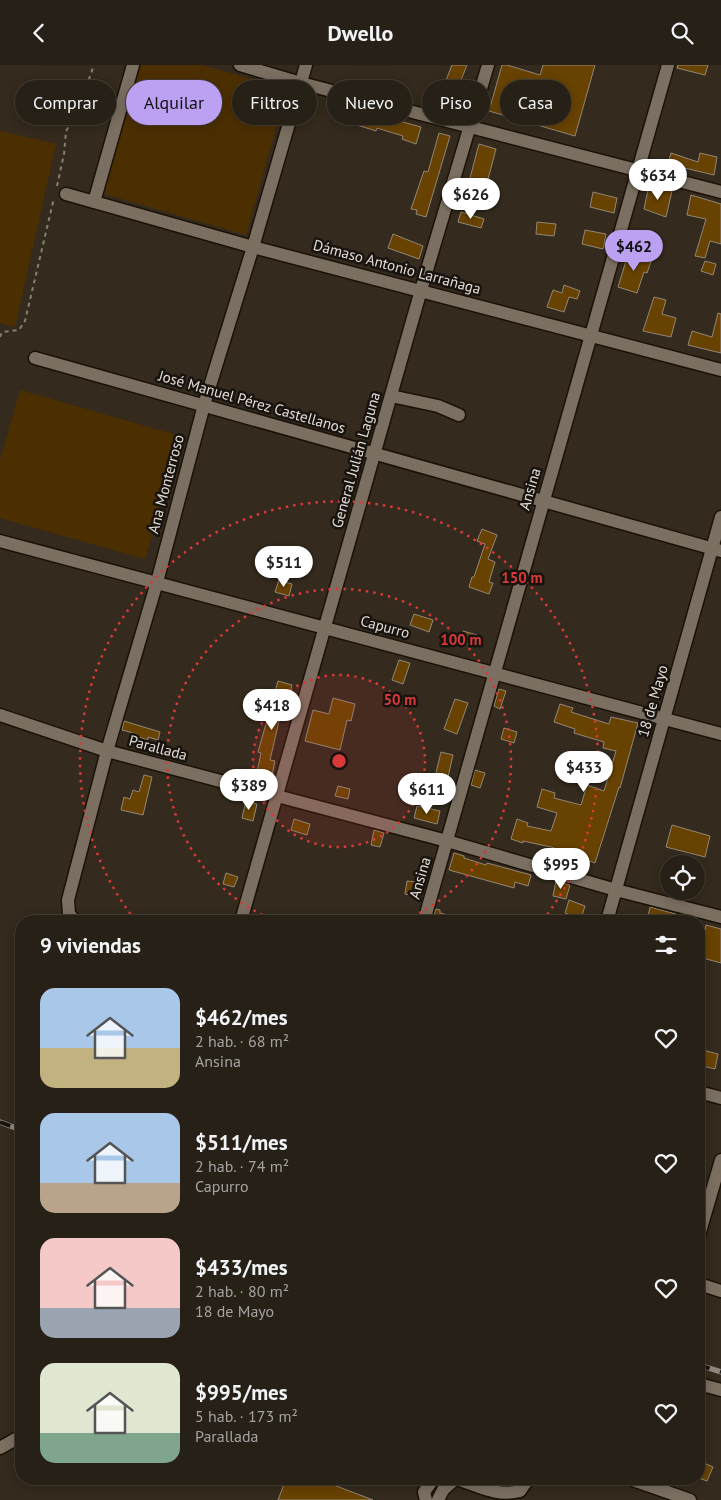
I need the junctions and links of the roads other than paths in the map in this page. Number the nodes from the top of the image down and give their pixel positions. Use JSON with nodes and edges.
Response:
{"nodes":[{"id":1,"x":133,"y":65,"type":"edge"},
{"id":2,"x":240,"y":65,"type":"edge"},
{"id":3,"x":306,"y":65,"type":"edge"},
{"id":4,"x":488,"y":65,"type":"edge"},
{"id":5,"x":668,"y":65,"type":"edge"},
{"id":6,"x":291,"y":80,"type":"edge"},
{"id":7,"x":302,"y":80,"type":"edge"},
{"id":8,"x":317,"y":87,"type":"edge"},
{"id":9,"x":289,"y":125,"type":"edge"},
{"id":10,"x":469,"y":126,"type":"junction"},
{"id":11,"x":637,"y":171,"type":"junction"},
{"id":12,"x":721,"y":192,"type":"edge"},
{"id":13,"x":66,"y":194,"type":"dead end"},
{"id":14,"x":94,"y":202,"type":"junction"},
{"id":15,"x":253,"y":247,"type":"junction"},
{"id":16,"x":421,"y":290,"type":"junction"},
{"id":17,"x":592,"y":335,"type":"junction"},
{"id":18,"x":35,"y":358,"type":"dead end"},
{"id":19,"x":721,"y":370,"type":"edge"},
{"id":20,"x":391,"y":396,"type":"junction"},
{"id":21,"x":204,"y":405,"type":"junction"},
{"id":22,"x":459,"y":415,"type":"dead end"},
{"id":23,"x":374,"y":455,"type":"junction"},
{"id":24,"x":543,"y":502,"type":"junction"},
{"id":25,"x":721,"y":517,"type":"edge"},
{"id":26,"x":0,"y":541,"type":"edge"},
{"id":27,"x":716,"y":550,"type":"edge"},
{"id":28,"x":157,"y":582,"type":"junction"},
{"id":29,"x":325,"y":627,"type":"junction"},
{"id":30,"x":494,"y":673,"type":"junction"},
{"id":31,"x":0,"y":715,"type":"edge"},
{"id":32,"x":665,"y":719,"type":"junction"},
{"id":33,"x":721,"y":734,"type":"edge"},
{"id":34,"x":107,"y":751,"type":"junction"},
{"id":35,"x":277,"y":797,"type":"junction"},
{"id":36,"x":447,"y":841,"type":"junction"},
{"id":37,"x":616,"y":890,"type":"junction"},
{"id":38,"x":71,"y":915,"type":"edge"},
{"id":39,"x":243,"y":915,"type":"edge"},
{"id":40,"x":426,"y":915,"type":"edge"},
{"id":41,"x":609,"y":915,"type":"edge"},
{"id":42,"x":721,"y":917,"type":"edge"},
{"id":43,"x":705,"y":1094,"type":"edge"},
{"id":44,"x":721,"y":1098,"type":"edge"},
{"id":45,"x":721,"y":1160,"type":"edge"},
{"id":46,"x":705,"y":1215,"type":"edge"},
{"id":47,"x":705,"y":1286,"type":"edge"},
{"id":48,"x":721,"y":1291,"type":"edge"},
{"id":49,"x":705,"y":1385,"type":"edge"},
{"id":50,"x":721,"y":1390,"type":"edge"},
{"id":51,"x":15,"y":1439,"type":"edge"},
{"id":52,"x":0,"y":1448,"type":"edge"},
{"id":53,"x":429,"y":1485,"type":"edge"},
{"id":54,"x":447,"y":1485,"type":"edge"},
{"id":55,"x":473,"y":1485,"type":"edge"},
{"id":56,"x":524,"y":1485,"type":"edge"},
{"id":57,"x":647,"y":1485,"type":"edge"},
{"id":58,"x":426,"y":1500,"type":"edge"},
{"id":59,"x":438,"y":1500,"type":"edge"},
{"id":60,"x":690,"y":1500,"type":"edge"}],
"edges":[{"from":1,"to":14,"type":"street"},
{"from":2,"to":6,"type":"street"},
{"from":3,"to":7,"type":"street","name":"Ana Monterroso"},
{"from":4,"to":10,"type":"street","name":"General Julián Laguna"},
{"from":5,"to":11,"type":"street","name":"Ansina"},
{"from":8,"to":10,"type":"street"},
{"from":9,"to":15,"type":"street","name":"Ana Monterroso"},
{"from":10,"to":11,"type":"street"},
{"from":10,"to":16,"type":"street","name":"General Julián Laguna"},
{"from":11,"to":12,"type":"street"},
{"from":11,"to":17,"type":"street","name":"Ansina"},
{"from":13,"to":14,"type":"street","name":"Dámaso Antonio Larrañaga"},
{"from":14,"to":15,"type":"street","name":"Dámaso Antonio Larrañaga"},
{"from":15,"to":16,"type":"street","name":"Dámaso Antonio Larrañaga"},
{"from":15,"to":21,"type":"street","name":"Ana Monterroso"},
{"from":16,"to":17,"type":"street","name":"Dámaso Antonio Larrañaga"},
{"from":16,"to":20,"type":"street","name":"General Julián Laguna"},
{"from":17,"to":19,"type":"street","name":"Dámaso Antonio Larrañaga"},
{"from":17,"to":24,"type":"street","name":"Ansina"},
{"from":18,"to":21,"type":"street","name":"José Manuel Pérez Castellanos"},
{"from":20,"to":22,"type":"street"},
{"from":20,"to":23,"type":"street","name":"General Julián Laguna"},
{"from":21,"to":23,"type":"street","name":"José Manuel Pérez Castellanos"},
{"from":21,"to":28,"type":"street","name":"Ana Monterroso"},
{"from":23,"to":24,"type":"street","name":"José Manuel Pérez Castellanos"},
{"from":23,"to":29,"type":"street","name":"General Julián Laguna"},
{"from":24,"to":27,"type":"street","name":"José Manuel Pérez Castellanos"},
{"from":24,"to":30,"type":"street","name":"Ansina"},
{"from":25,"to":27,"type":"street","name":"18 de Mayo"},
{"from":26,"to":28,"type":"street","name":"Capurro"},
{"from":27,"to":32,"type":"street","name":"18 de Mayo"},
{"from":28,"to":29,"type":"street","name":"Capurro"},
{"from":28,"to":34,"type":"street","name":"Ana Monterroso"},
{"from":29,"to":30,"type":"street","name":"Capurro"},
{"from":29,"to":35,"type":"street","name":"General Julián Laguna"},
{"from":30,"to":32,"type":"street","name":"Capurro"},
{"from":30,"to":36,"type":"street","name":"Ansina"},
{"from":31,"to":34,"type":"street","name":"Parallada"},
{"from":32,"to":33,"type":"street","name":"Capurro"},
{"from":32,"to":37,"type":"street","name":"18 de Mayo"},
{"from":34,"to":35,"type":"street","name":"Parallada"},
{"from":34,"to":38,"type":"street","name":"Ana Monterroso"},
{"from":35,"to":36,"type":"street","name":"Parallada"},
{"from":35,"to":39,"type":"street","name":"General Julián Laguna"},
{"from":36,"to":37,"type":"street","name":"Parallada"},
{"from":36,"to":40,"type":"street","name":"Ansina"},
{"from":37,"to":41,"type":"street","name":"18 de Mayo"},
{"from":37,"to":42,"type":"street","name":"Parallada"},
{"from":43,"to":44,"type":"street"},
{"from":45,"to":46,"type":"street"},
{"from":47,"to":48,"type":"street"},
{"from":49,"to":50,"type":"street"},
{"from":51,"to":52,"type":"street"},
{"from":53,"to":58,"type":"street"},
{"from":54,"to":59,"type":"street"},
{"from":55,"to":56,"type":"street"},
{"from":57,"to":60,"type":"street"}]}
